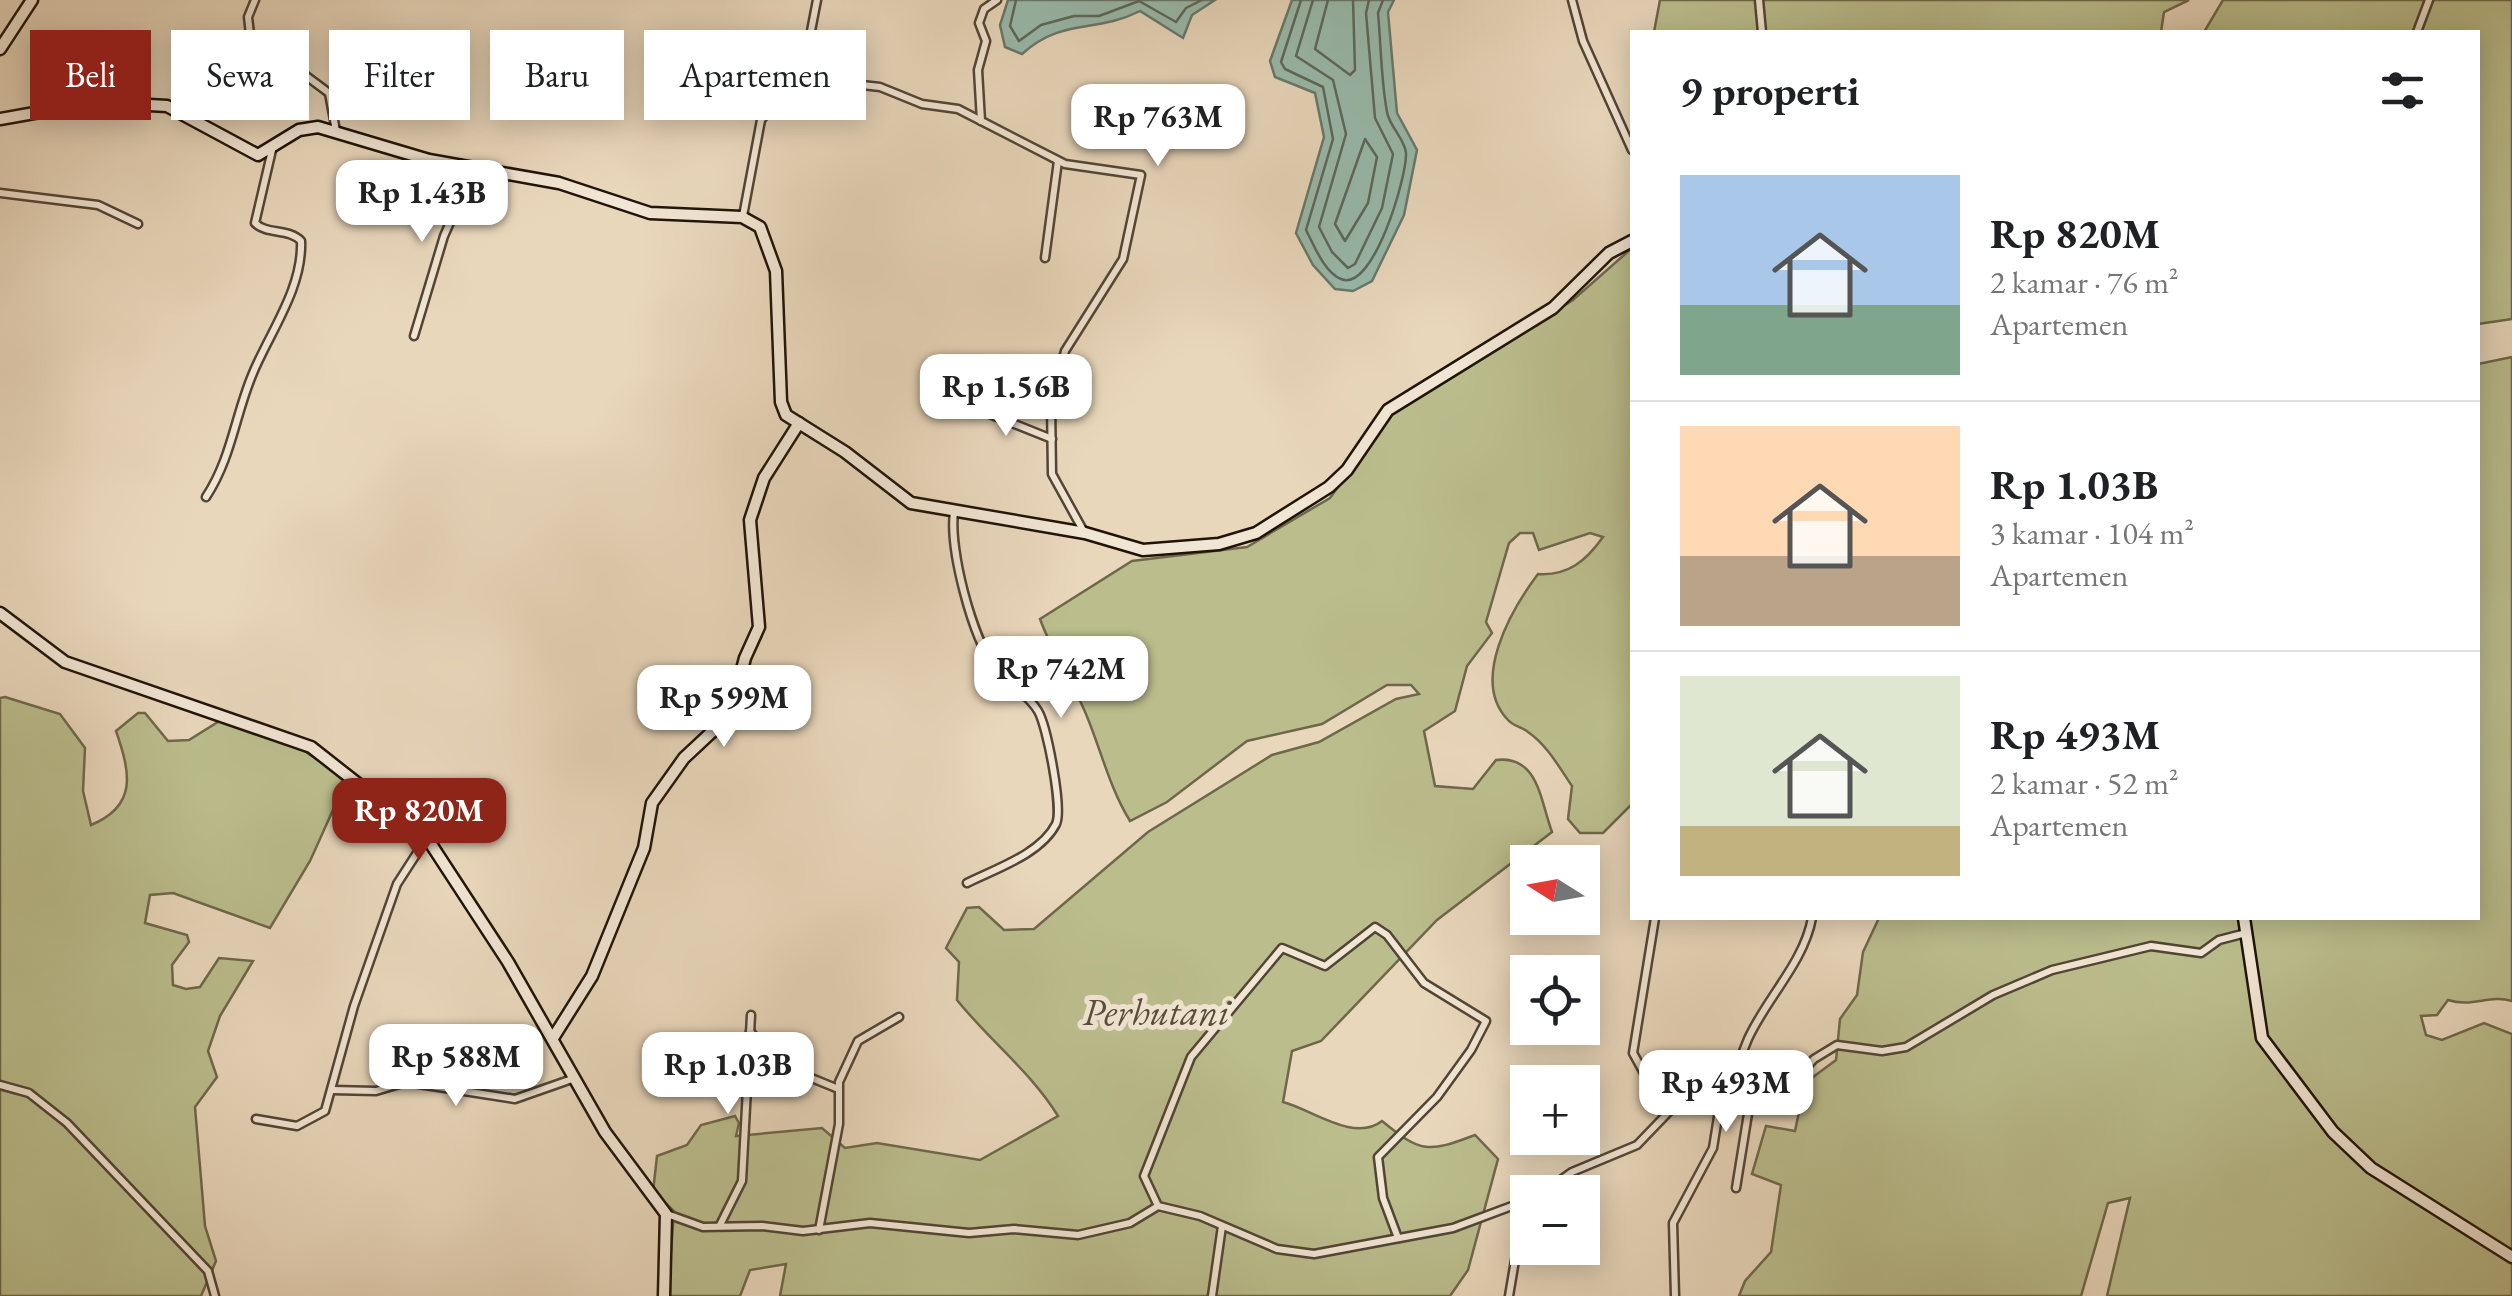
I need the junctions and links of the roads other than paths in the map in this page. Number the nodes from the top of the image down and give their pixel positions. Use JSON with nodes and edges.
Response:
{"nodes":[{"id":1,"x":32,"y":0,"type":"edge"},
{"id":2,"x":255,"y":0,"type":"edge"},
{"id":3,"x":817,"y":0,"type":"edge"},
{"id":4,"x":997,"y":0,"type":"edge"},
{"id":5,"x":1572,"y":0,"type":"edge"},
{"id":6,"x":1760,"y":0,"type":"edge"},
{"id":7,"x":2429,"y":0,"type":"edge"},
{"id":8,"x":812,"y":30,"type":"edge"},
{"id":9,"x":1762,"y":30,"type":"edge"},
{"id":10,"x":2418,"y":30,"type":"edge"},
{"id":11,"x":0,"y":48,"type":"edge"},
{"id":12,"x":866,"y":85,"type":"edge"},
{"id":13,"x":0,"y":119,"type":"edge"},
{"id":14,"x":761,"y":120,"type":"edge"},
{"id":15,"x":981,"y":122,"type":"junction"},
{"id":16,"x":336,"y":132,"type":"junction"},
{"id":17,"x":1630,"y":146,"type":"edge"},
{"id":18,"x":272,"y":150,"type":"junction"},
{"id":19,"x":1058,"y":160,"type":"junction"},
{"id":20,"x":472,"y":170,"type":"junction"},
{"id":21,"x":0,"y":192,"type":"edge"},
{"id":22,"x":742,"y":218,"type":"junction"},
{"id":23,"x":138,"y":224,"type":"dead end"},
{"id":24,"x":1630,"y":243,"type":"edge"},
{"id":25,"x":1044,"y":258,"type":"dead end"},
{"id":26,"x":414,"y":336,"type":"dead end"},
{"id":27,"x":972,"y":407,"type":"dead end"},
{"id":28,"x":798,"y":423,"type":"junction"},
{"id":29,"x":1052,"y":439,"type":"junction"},
{"id":30,"x":206,"y":497,"type":"dead end"},
{"id":31,"x":954,"y":512,"type":"junction"},
{"id":32,"x":1085,"y":533,"type":"junction"},
{"id":33,"x":0,"y":613,"type":"edge"},
{"id":34,"x":427,"y":838,"type":"junction"},
{"id":35,"x":967,"y":883,"type":"dead end"},
{"id":36,"x":1655,"y":920,"type":"edge"},
{"id":37,"x":1811,"y":920,"type":"edge"},
{"id":38,"x":2244,"y":920,"type":"edge"},
{"id":39,"x":2247,"y":932,"type":"junction"},
{"id":40,"x":751,"y":1014,"type":"dead end"},
{"id":41,"x":899,"y":1017,"type":"dead end"},
{"id":42,"x":750,"y":1031,"type":"junction"},
{"id":43,"x":553,"y":1038,"type":"junction"},
{"id":44,"x":572,"y":1079,"type":"junction"},
{"id":45,"x":0,"y":1085,"type":"edge"},
{"id":46,"x":836,"y":1088,"type":"junction"},
{"id":47,"x":1752,"y":1088,"type":"junction"},
{"id":48,"x":332,"y":1090,"type":"junction"},
{"id":49,"x":1738,"y":1090,"type":"junction"},
{"id":50,"x":1722,"y":1092,"type":"junction"},
{"id":51,"x":1687,"y":1093,"type":"junction"},
{"id":52,"x":256,"y":1119,"type":"dead end"},
{"id":53,"x":1568,"y":1175,"type":"edge"},
{"id":54,"x":1736,"y":1188,"type":"dead end"},
{"id":55,"x":1158,"y":1206,"type":"junction"},
{"id":56,"x":1510,"y":1206,"type":"edge"},
{"id":57,"x":668,"y":1220,"type":"junction"},
{"id":58,"x":720,"y":1225,"type":"junction"},
{"id":59,"x":1222,"y":1226,"type":"junction"},
{"id":60,"x":819,"y":1230,"type":"junction"},
{"id":61,"x":1398,"y":1238,"type":"junction"},
{"id":62,"x":2512,"y":1257,"type":"edge"},
{"id":63,"x":1514,"y":1265,"type":"edge"},
{"id":64,"x":215,"y":1296,"type":"edge"},
{"id":65,"x":664,"y":1296,"type":"edge"},
{"id":66,"x":1212,"y":1296,"type":"edge"},
{"id":67,"x":1508,"y":1296,"type":"edge"},
{"id":68,"x":1675,"y":1296,"type":"edge"}],
"edges":[{"from":1,"to":11,"type":"street"},
{"from":2,"to":16,"type":"street"},
{"from":3,"to":8,"type":"street"},
{"from":4,"to":15,"type":"street"},
{"from":5,"to":17,"type":"street"},
{"from":6,"to":9,"type":"street"},
{"from":7,"to":10,"type":"street"},
{"from":12,"to":15,"type":"street"},
{"from":13,"to":18,"type":"street"},
{"from":14,"to":22,"type":"street"},
{"from":15,"to":19,"type":"street"},
{"from":16,"to":18,"type":"street"},
{"from":16,"to":20,"type":"street"},
{"from":18,"to":30,"type":"street"},
{"from":19,"to":25,"type":"street"},
{"from":19,"to":29,"type":"street"},
{"from":20,"to":22,"type":"street"},
{"from":20,"to":26,"type":"street"},
{"from":21,"to":23,"type":"street"},
{"from":22,"to":28,"type":"street"},
{"from":24,"to":32,"type":"street"},
{"from":27,"to":29,"type":"street"},
{"from":28,"to":31,"type":"street"},
{"from":28,"to":43,"type":"street"},
{"from":29,"to":32,"type":"street"},
{"from":31,"to":32,"type":"street"},
{"from":31,"to":35,"type":"street"},
{"from":33,"to":34,"type":"street"},
{"from":34,"to":43,"type":"street"},
{"from":34,"to":48,"type":"street"},
{"from":36,"to":51,"type":"street"},
{"from":37,"to":49,"type":"street"},
{"from":38,"to":39,"type":"street"},
{"from":39,"to":47,"type":"street"},
{"from":39,"to":62,"type":"street"},
{"from":40,"to":42,"type":"street"},
{"from":41,"to":46,"type":"street"},
{"from":42,"to":46,"type":"street"},
{"from":42,"to":58,"type":"street"},
{"from":43,"to":44,"type":"street"},
{"from":44,"to":48,"type":"street"},
{"from":44,"to":57,"type":"street"},
{"from":45,"to":64,"type":"street"},
{"from":46,"to":60,"type":"street"},
{"from":47,"to":49,"type":"street"},
{"from":47,"to":54,"type":"street"},
{"from":48,"to":52,"type":"street"},
{"from":49,"to":50,"type":"street"},
{"from":50,"to":51,"type":"street"},
{"from":50,"to":68,"type":"street"},
{"from":51,"to":53,"type":"street"},
{"from":55,"to":59,"type":"street"},
{"from":55,"to":60,"type":"street"},
{"from":55,"to":61,"type":"street"},
{"from":56,"to":61,"type":"street"},
{"from":57,"to":58,"type":"street"},
{"from":57,"to":65,"type":"street"},
{"from":58,"to":60,"type":"street"},
{"from":59,"to":61,"type":"street"},
{"from":59,"to":66,"type":"street"},
{"from":63,"to":67,"type":"street"}]}
